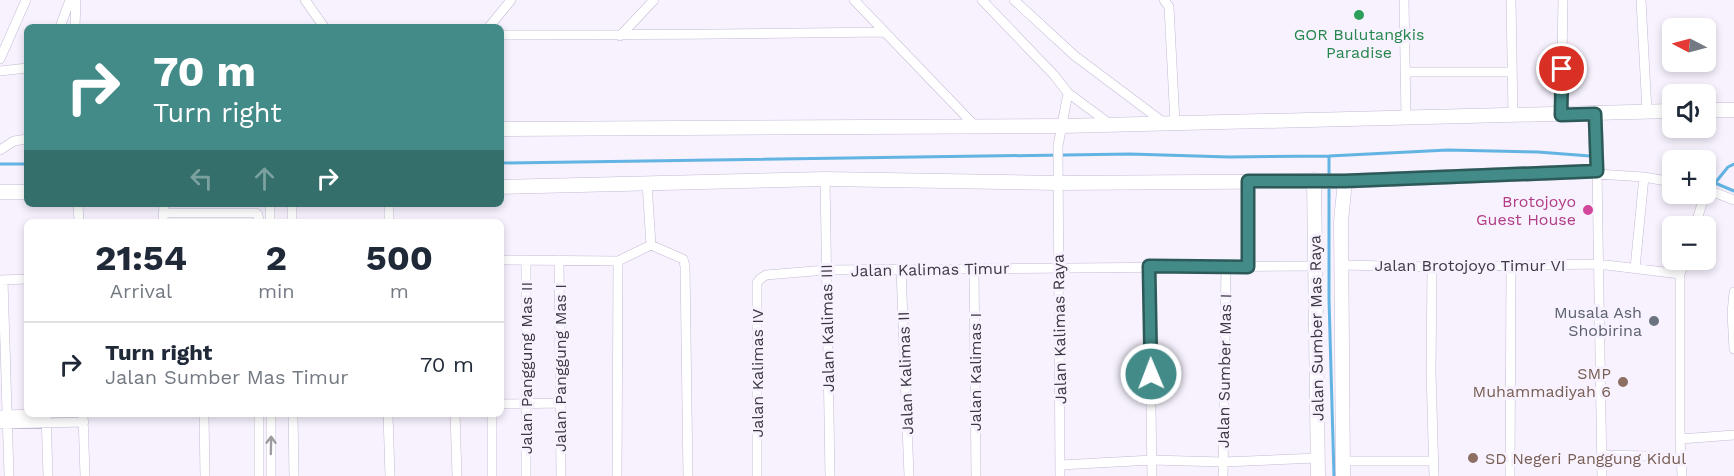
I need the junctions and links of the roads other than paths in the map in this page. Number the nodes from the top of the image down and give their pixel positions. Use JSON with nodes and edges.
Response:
{"nodes":[{"id":1,"x":26,"y":0,"type":"edge"},
{"id":2,"x":70,"y":0,"type":"edge"},
{"id":3,"x":76,"y":0,"type":"edge"},
{"id":4,"x":304,"y":0,"type":"edge"},
{"id":5,"x":654,"y":0,"type":"edge"},
{"id":6,"x":854,"y":0,"type":"edge"},
{"id":7,"x":982,"y":0,"type":"edge"},
{"id":8,"x":1014,"y":0,"type":"edge"},
{"id":9,"x":1164,"y":0,"type":"edge"},
{"id":10,"x":1404,"y":0,"type":"edge"},
{"id":11,"x":1511,"y":0,"type":"edge"},
{"id":12,"x":1563,"y":0,"type":"edge"},
{"id":13,"x":1641,"y":0,"type":"edge"},
{"id":14,"x":504,"y":2,"type":"edge"},
{"id":15,"x":61,"y":24,"type":"edge"},
{"id":16,"x":75,"y":24,"type":"edge"},
{"id":17,"x":322,"y":24,"type":"edge"},
{"id":18,"x":491,"y":24,"type":"edge"},
{"id":19,"x":883,"y":32,"type":"junction"},
{"id":20,"x":504,"y":35,"type":"edge"},
{"id":21,"x":620,"y":36,"type":"junction"},
{"id":22,"x":0,"y":59,"type":"edge"},
{"id":23,"x":24,"y":68,"type":"edge"},
{"id":24,"x":0,"y":71,"type":"edge"},
{"id":25,"x":1406,"y":72,"type":"junction"},
{"id":26,"x":1512,"y":72,"type":"junction"},
{"id":27,"x":1068,"y":93,"type":"junction"},
{"id":28,"x":1716,"y":110,"type":"edge"},
{"id":29,"x":1734,"y":110,"type":"edge"},
{"id":30,"x":1662,"y":111,"type":"edge"},
{"id":31,"x":1647,"y":112,"type":"junction"},
{"id":32,"x":1595,"y":114,"type":"junction"},
{"id":33,"x":1561,"y":115,"type":"junction"},
{"id":34,"x":1513,"y":116,"type":"junction"},
{"id":35,"x":1406,"y":118,"type":"junction"},
{"id":36,"x":1169,"y":123,"type":"junction"},
{"id":37,"x":1110,"y":124,"type":"junction"},
{"id":38,"x":976,"y":126,"type":"junction"},
{"id":39,"x":1063,"y":126,"type":"junction"},
{"id":40,"x":504,"y":129,"type":"edge"},
{"id":41,"x":24,"y":139,"type":"edge"},
{"id":42,"x":0,"y":150,"type":"edge"},
{"id":43,"x":1597,"y":169,"type":"junction"},
{"id":44,"x":1058,"y":176,"type":"junction"},
{"id":45,"x":1644,"y":177,"type":"junction"},
{"id":46,"x":825,"y":179,"type":"junction"},
{"id":47,"x":1316,"y":180,"type":"junction"},
{"id":48,"x":1662,"y":180,"type":"edge"},
{"id":49,"x":1248,"y":181,"type":"junction"},
{"id":50,"x":1343,"y":181,"type":"junction"},
{"id":51,"x":647,"y":183,"type":"junction"},
{"id":52,"x":504,"y":187,"type":"edge"},
{"id":53,"x":0,"y":192,"type":"edge"},
{"id":54,"x":24,"y":192,"type":"edge"},
{"id":55,"x":1716,"y":194,"type":"edge"},
{"id":56,"x":1734,"y":200,"type":"edge"},
{"id":57,"x":164,"y":213,"type":"edge"},
{"id":58,"x":259,"y":219,"type":"edge"},
{"id":59,"x":651,"y":245,"type":"junction"},
{"id":60,"x":504,"y":260,"type":"edge"},
{"id":61,"x":526,"y":260,"type":"junction"},
{"id":62,"x":560,"y":260,"type":"junction"},
{"id":63,"x":618,"y":261,"type":"junction"},
{"id":64,"x":1598,"y":264,"type":"junction"},
{"id":65,"x":1342,"y":265,"type":"junction"},
{"id":66,"x":1511,"y":265,"type":"junction"},
{"id":67,"x":1149,"y":266,"type":"junction"},
{"id":68,"x":1315,"y":266,"type":"junction"},
{"id":69,"x":1058,"y":267,"type":"junction"},
{"id":70,"x":1226,"y":267,"type":"junction"},
{"id":71,"x":1248,"y":267,"type":"junction"},
{"id":72,"x":1432,"y":267,"type":"junction"},
{"id":73,"x":974,"y":268,"type":"junction"},
{"id":74,"x":1635,"y":268,"type":"junction"},
{"id":75,"x":900,"y":269,"type":"junction"},
{"id":76,"x":826,"y":270,"type":"junction"},
{"id":77,"x":1681,"y":270,"type":"edge"},
{"id":78,"x":1680,"y":274,"type":"junction"},
{"id":79,"x":766,"y":275,"type":"joint"},
{"id":80,"x":24,"y":279,"type":"edge"},
{"id":81,"x":2,"y":280,"type":"edge"},
{"id":82,"x":1734,"y":292,"type":"edge"},
{"id":83,"x":1734,"y":349,"type":"edge"},
{"id":84,"x":526,"y":403,"type":"junction"},
{"id":85,"x":560,"y":403,"type":"junction"},
{"id":86,"x":504,"y":404,"type":"edge"},
{"id":87,"x":46,"y":417,"type":"edge"},
{"id":88,"x":204,"y":417,"type":"edge"},
{"id":89,"x":259,"y":417,"type":"edge"},
{"id":90,"x":271,"y":417,"type":"edge"},
{"id":91,"x":293,"y":417,"type":"edge"},
{"id":92,"x":388,"y":417,"type":"edge"},
{"id":93,"x":455,"y":417,"type":"edge"},
{"id":94,"x":492,"y":417,"type":"edge"},
{"id":95,"x":83,"y":418,"type":"edge"},
{"id":96,"x":3,"y":420,"type":"edge"},
{"id":97,"x":1734,"y":435,"type":"edge"},
{"id":98,"x":1680,"y":439,"type":"junction"},
{"id":99,"x":1601,"y":455,"type":"junction"},
{"id":100,"x":1317,"y":458,"type":"junction"},
{"id":101,"x":1152,"y":460,"type":"junction"},
{"id":102,"x":1343,"y":461,"type":"junction"},
{"id":103,"x":1433,"y":461,"type":"junction"},
{"id":104,"x":1223,"y":462,"type":"junction"},
{"id":105,"x":1681,"y":462,"type":"junction"},
{"id":106,"x":1060,"y":465,"type":"junction"},
{"id":107,"x":9,"y":476,"type":"edge"},
{"id":108,"x":48,"y":476,"type":"edge"},
{"id":109,"x":85,"y":476,"type":"edge"},
{"id":110,"x":205,"y":476,"type":"edge"},
{"id":111,"x":260,"y":476,"type":"edge"},
{"id":112,"x":271,"y":476,"type":"edge"},
{"id":113,"x":294,"y":476,"type":"edge"},
{"id":114,"x":390,"y":476,"type":"edge"},
{"id":115,"x":457,"y":476,"type":"edge"},
{"id":116,"x":492,"y":476,"type":"edge"},
{"id":117,"x":526,"y":476,"type":"edge"},
{"id":118,"x":561,"y":476,"type":"edge"},
{"id":119,"x":617,"y":476,"type":"edge"},
{"id":120,"x":688,"y":476,"type":"edge"},
{"id":121,"x":757,"y":476,"type":"edge"},
{"id":122,"x":830,"y":476,"type":"edge"},
{"id":123,"x":909,"y":476,"type":"edge"},
{"id":124,"x":976,"y":476,"type":"edge"},
{"id":125,"x":1060,"y":476,"type":"edge"},
{"id":126,"x":1152,"y":476,"type":"edge"},
{"id":127,"x":1223,"y":476,"type":"edge"},
{"id":128,"x":1317,"y":476,"type":"edge"},
{"id":129,"x":1343,"y":476,"type":"edge"},
{"id":130,"x":1434,"y":476,"type":"edge"},
{"id":131,"x":1510,"y":476,"type":"edge"},
{"id":132,"x":1602,"y":476,"type":"edge"},
{"id":133,"x":1682,"y":476,"type":"edge"}],
"edges":[{"from":1,"to":22,"type":"street"},
{"from":2,"to":15,"type":"street"},
{"from":3,"to":16,"type":"street"},
{"from":4,"to":17,"type":"street"},
{"from":5,"to":21,"type":"street"},
{"from":6,"to":19,"type":"street"},
{"from":7,"to":27,"type":"street"},
{"from":8,"to":36,"type":"street"},
{"from":9,"to":36,"type":"street"},
{"from":10,"to":25,"type":"street"},
{"from":11,"to":26,"type":"street"},
{"from":12,"to":33,"type":"street"},
{"from":13,"to":31,"type":"street"},
{"from":14,"to":18,"type":"street"},
{"from":19,"to":21,"type":"street"},
{"from":19,"to":38,"type":"street"},
{"from":20,"to":21,"type":"street"},
{"from":23,"to":24,"type":"street"},
{"from":25,"to":26,"type":"street"},
{"from":25,"to":35,"type":"street"},
{"from":26,"to":34,"type":"street"},
{"from":27,"to":37,"type":"street"},
{"from":27,"to":39,"type":"street","name":"Jalan Kalimas Raya"},
{"from":28,"to":29,"type":"street"},
{"from":30,"to":31,"type":"street"},
{"from":31,"to":32,"type":"street"},
{"from":32,"to":33,"type":"street"},
{"from":32,"to":43,"type":"street"},
{"from":33,"to":34,"type":"street"},
{"from":34,"to":35,"type":"street"},
{"from":35,"to":36,"type":"street"},
{"from":36,"to":37,"type":"street"},
{"from":37,"to":39,"type":"street"},
{"from":38,"to":39,"type":"street"},
{"from":38,"to":40,"type":"street"},
{"from":39,"to":44,"type":"street","name":"Jalan Kalimas Raya"},
{"from":41,"to":42,"type":"street"},
{"from":43,"to":45,"type":"street"},
{"from":43,"to":50,"type":"street"},
{"from":43,"to":64,"type":"street"},
{"from":44,"to":46,"type":"street"},
{"from":44,"to":49,"type":"street"},
{"from":44,"to":69,"type":"street","name":"Jalan Kalimas Raya"},
{"from":45,"to":48,"type":"street"},
{"from":45,"to":74,"type":"street"},
{"from":46,"to":51,"type":"street"},
{"from":46,"to":76,"type":"street","name":"Jalan Kalimas III"},
{"from":47,"to":49,"type":"street"},
{"from":47,"to":50,"type":"street"},
{"from":47,"to":68,"type":"street","name":"Jalan Sumber Mas Raya"},
{"from":49,"to":71,"type":"street"},
{"from":50,"to":65,"type":"street","name":"Jalan Sumber Mas Raya"},
{"from":51,"to":52,"type":"street"},
{"from":51,"to":59,"type":"street"},
{"from":53,"to":54,"type":"street"},
{"from":55,"to":56,"type":"street"},
{"from":57,"to":58,"type":"street"},
{"from":59,"to":63,"type":"street"},
{"from":59,"to":120,"type":"street"},
{"from":60,"to":61,"type":"street"},
{"from":61,"to":62,"type":"street"},
{"from":61,"to":84,"type":"street","name":"Jalan Panggung Mas II"},
{"from":62,"to":63,"type":"street"},
{"from":62,"to":85,"type":"street","name":"Jalan Panggung Mas I"},
{"from":63,"to":119,"type":"street"},
{"from":64,"to":66,"type":"street","name":"Jalan Brotojoyo Timur VI"},
{"from":64,"to":74,"type":"street","name":"Jalan Brotojoyo Timur VI"},
{"from":64,"to":99,"type":"street"},
{"from":65,"to":72,"type":"street","name":"Jalan Brotojoyo Timur VI"},
{"from":65,"to":102,"type":"street","name":"Jalan Sumber Mas Raya"},
{"from":66,"to":72,"type":"street","name":"Jalan Brotojoyo Timur VI"},
{"from":66,"to":131,"type":"street"},
{"from":67,"to":69,"type":"street","name":"Jalan Kalimas Timur"},
{"from":67,"to":70,"type":"street","name":"Jalan Kalimas Timur"},
{"from":67,"to":101,"type":"street"},
{"from":68,"to":71,"type":"street","name":"Jalan Kalimas Timur"},
{"from":68,"to":100,"type":"street","name":"Jalan Sumber Mas Raya"},
{"from":69,"to":73,"type":"street","name":"Jalan Kalimas Timur"},
{"from":69,"to":106,"type":"street","name":"Jalan Kalimas Raya"},
{"from":70,"to":71,"type":"street","name":"Jalan Kalimas Timur"},
{"from":70,"to":104,"type":"street","name":"Jalan Sumber Mas I"},
{"from":72,"to":103,"type":"street"},
{"from":73,"to":75,"type":"street","name":"Jalan Kalimas Timur"},
{"from":73,"to":124,"type":"street","name":"Jalan Kalimas I"},
{"from":74,"to":78,"type":"street","name":"Jalan Brotojoyo Timur VI"},
{"from":75,"to":76,"type":"street","name":"Jalan Kalimas Timur"},
{"from":75,"to":123,"type":"street","name":"Jalan Kalimas II"},
{"from":76,"to":79,"type":"street","name":"Jalan Kalimas Timur"},
{"from":76,"to":122,"type":"street","name":"Jalan Kalimas III"},
{"from":77,"to":78,"type":"street"},
{"from":78,"to":98,"type":"street"},
{"from":79,"to":121,"type":"street","name":"Jalan Kalimas IV"},
{"from":80,"to":81,"type":"street"},
{"from":81,"to":96,"type":"street"},
{"from":82,"to":83,"type":"street"},
{"from":84,"to":85,"type":"street"},
{"from":84,"to":86,"type":"street"},
{"from":84,"to":117,"type":"street","name":"Jalan Panggung Mas II"},
{"from":85,"to":118,"type":"street","name":"Jalan Panggung Mas I"},
{"from":87,"to":95,"type":"street"},
{"from":87,"to":96,"type":"street"},
{"from":87,"to":108,"type":"street"},
{"from":88,"to":110,"type":"street"},
{"from":89,"to":111,"type":"street"},
{"from":112,"to":90,"type":"street","one_way":true},
{"from":91,"to":113,"type":"street"},
{"from":92,"to":114,"type":"street"},
{"from":93,"to":115,"type":"street"},
{"from":94,"to":116,"type":"street"},
{"from":95,"to":109,"type":"street"},
{"from":96,"to":107,"type":"street"},
{"from":97,"to":98,"type":"street"},
{"from":98,"to":105,"type":"street"},
{"from":99,"to":105,"type":"street"},
{"from":99,"to":132,"type":"street"},
{"from":100,"to":104,"type":"street"},
{"from":100,"to":128,"type":"street","name":"Jalan Sumber Mas Raya"},
{"from":101,"to":104,"type":"street"},
{"from":101,"to":106,"type":"street"},
{"from":101,"to":126,"type":"street"},
{"from":102,"to":103,"type":"street"},
{"from":102,"to":129,"type":"street","name":"Jalan Sumber Mas Raya"},
{"from":103,"to":130,"type":"street"},
{"from":104,"to":127,"type":"street","name":"Jalan Sumber Mas I"},
{"from":105,"to":133,"type":"street"},
{"from":106,"to":125,"type":"street","name":"Jalan Kalimas Raya"}]}
